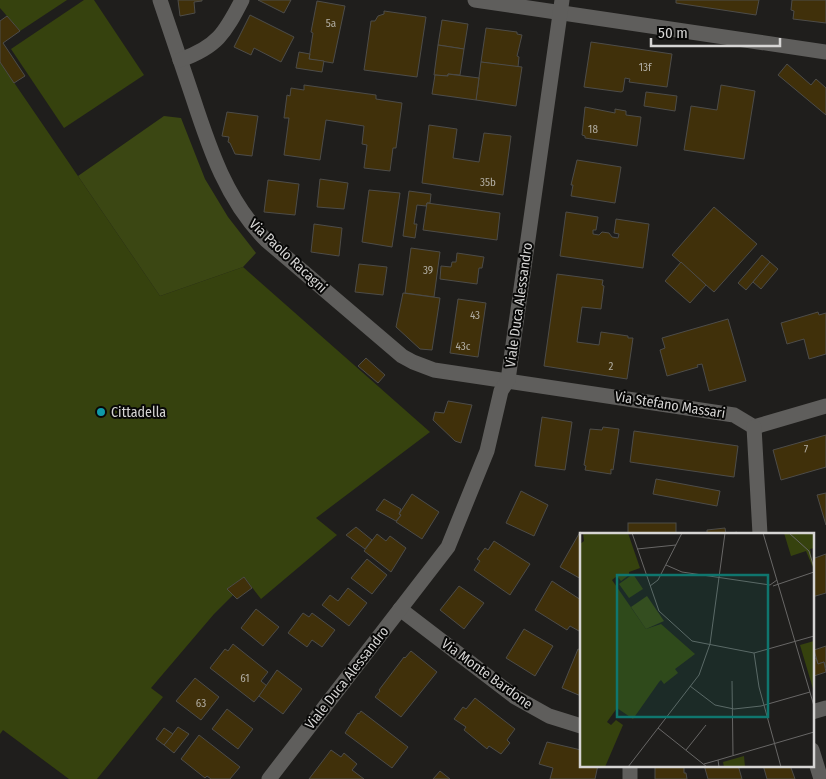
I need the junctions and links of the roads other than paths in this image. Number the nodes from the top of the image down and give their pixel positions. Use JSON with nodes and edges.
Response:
{"nodes":[{"id":1,"x":160,"y":0,"type":"edge"},
{"id":2,"x":242,"y":0,"type":"edge"},
{"id":3,"x":475,"y":0,"type":"edge"},
{"id":4,"x":561,"y":6,"type":"edge"},
{"id":5,"x":826,"y":52,"type":"edge"},
{"id":6,"x":180,"y":60,"type":"junction"},
{"id":7,"x":508,"y":380,"type":"junction"},
{"id":8,"x":826,"y":406,"type":"edge"},
{"id":9,"x":754,"y":427,"type":"junction"},
{"id":10,"x":760,"y":533,"type":"edge"},
{"id":11,"x":400,"y":610,"type":"junction"},
{"id":12,"x":580,"y":726,"type":"edge"},
{"id":13,"x":814,"y":756,"type":"edge"},
{"id":14,"x":630,"y":766,"type":"edge"},
{"id":15,"x":268,"y":779,"type":"edge"},
{"id":16,"x":630,"y":779,"type":"edge"},
{"id":17,"x":821,"y":779,"type":"edge"}],
"edges":[{"from":1,"to":6,"type":"street","name":"Via Paolo Racagni"},
{"from":2,"to":6,"type":"street"},
{"from":3,"to":4,"type":"street"},
{"from":4,"to":5,"type":"street"},
{"from":4,"to":7,"type":"street","name":"Viale Duca Alessandro"},
{"from":6,"to":7,"type":"street","name":"Via Paolo Racagni"},
{"from":7,"to":9,"type":"street","name":"Via Stefano Massari"},
{"from":7,"to":11,"type":"street","name":"Viale Duca Alessandro"},
{"from":8,"to":9,"type":"street"},
{"from":9,"to":10,"type":"street"},
{"from":11,"to":12,"type":"street","name":"Via Monte Bardone"},
{"from":11,"to":15,"type":"street","name":"Viale Duca Alessandro"},
{"from":13,"to":17,"type":"street"},
{"from":14,"to":16,"type":"street"}]}
